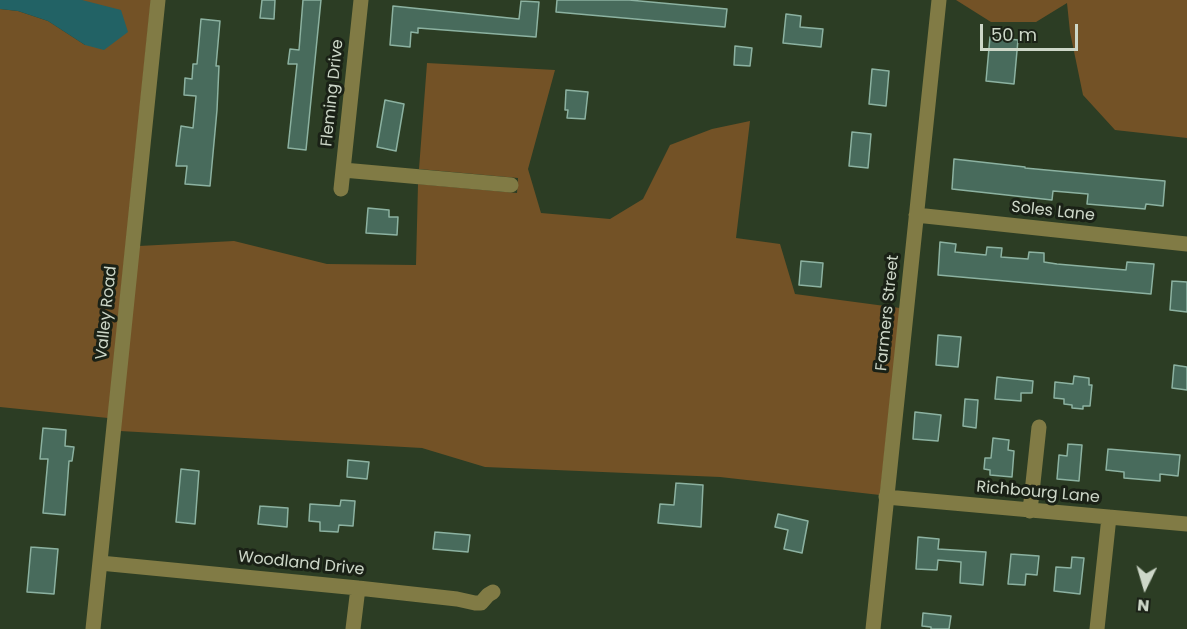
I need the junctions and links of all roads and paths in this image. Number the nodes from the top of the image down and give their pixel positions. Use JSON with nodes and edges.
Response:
{"nodes":[{"id":1,"x":158,"y":0,"type":"edge"},
{"id":2,"x":361,"y":0,"type":"edge"},
{"id":3,"x":939,"y":0,"type":"edge"},
{"id":4,"x":343,"y":170,"type":"junction"},
{"id":5,"x":511,"y":185,"type":"dead end"},
{"id":6,"x":341,"y":189,"type":"dead end"},
{"id":7,"x":916,"y":215,"type":"junction"},
{"id":8,"x":1187,"y":244,"type":"edge"},
{"id":9,"x":1039,"y":427,"type":"dead end"},
{"id":10,"x":886,"y":497,"type":"junction"},
{"id":11,"x":1030,"y":511,"type":"junction"},
{"id":12,"x":1109,"y":517,"type":"junction"},
{"id":13,"x":1187,"y":525,"type":"edge"},
{"id":14,"x":100,"y":563,"type":"junction"},
{"id":15,"x":358,"y":588,"type":"junction"},
{"id":16,"x":493,"y":592,"type":"dead end"},
{"id":17,"x":93,"y":629,"type":"edge"},
{"id":18,"x":353,"y":629,"type":"edge"},
{"id":19,"x":873,"y":629,"type":"edge"},
{"id":20,"x":1097,"y":629,"type":"edge"}],
"edges":[{"from":1,"to":14,"type":"street","name":"Valley Road"},
{"from":2,"to":4,"type":"street","name":"Fleming Drive"},
{"from":3,"to":7,"type":"street","name":"Farmers Street"},
{"from":4,"to":5,"type":"street"},
{"from":4,"to":6,"type":"street","name":"Fleming Drive"},
{"from":7,"to":8,"type":"street","name":"Soles Lane"},
{"from":7,"to":10,"type":"street","name":"Farmers Street"},
{"from":9,"to":11,"type":"street"},
{"from":10,"to":11,"type":"street","name":"Richbourg Lane"},
{"from":10,"to":19,"type":"street","name":"Farmers Street"},
{"from":11,"to":12,"type":"street","name":"Richbourg Lane"},
{"from":12,"to":13,"type":"street","name":"Richbourg Lane"},
{"from":12,"to":20,"type":"street"},
{"from":14,"to":15,"type":"street","name":"Woodland Drive"},
{"from":14,"to":17,"type":"street","name":"Valley Road"},
{"from":15,"to":16,"type":"street","name":"Woodland Drive"},
{"from":15,"to":18,"type":"street"}]}
